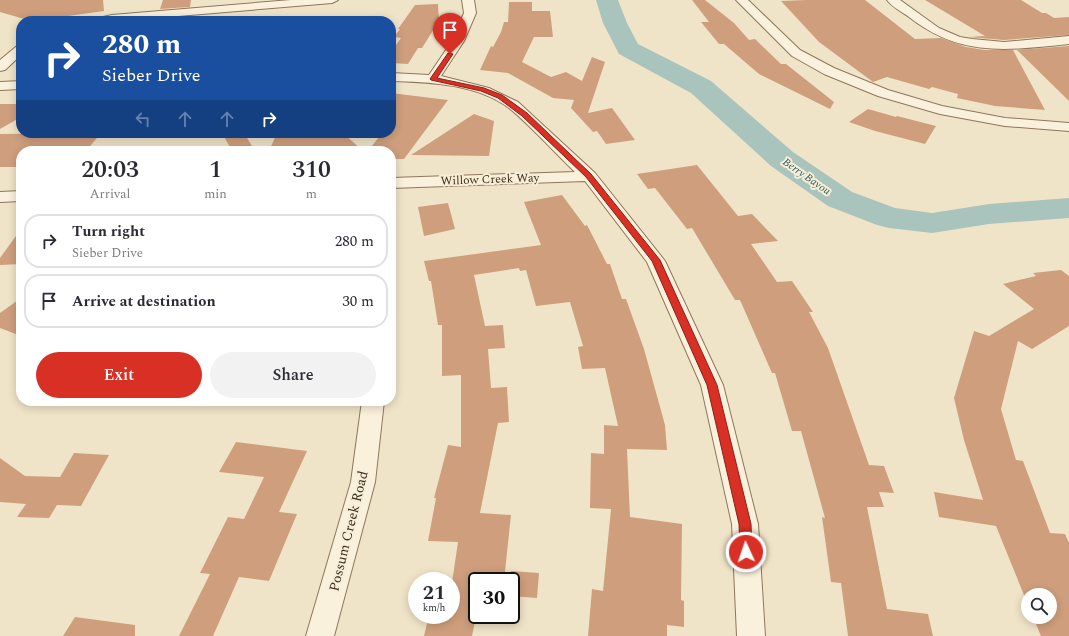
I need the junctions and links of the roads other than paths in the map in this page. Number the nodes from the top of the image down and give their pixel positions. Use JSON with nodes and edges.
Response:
{"nodes":[{"id":1,"x":332,"y":0,"type":"edge"},
{"id":2,"x":468,"y":0,"type":"edge"},
{"id":3,"x":742,"y":0,"type":"edge"},
{"id":4,"x":893,"y":0,"type":"edge"},
{"id":5,"x":292,"y":2,"type":"edge"},
{"id":6,"x":134,"y":16,"type":"edge"},
{"id":7,"x":1069,"y":40,"type":"edge"},
{"id":8,"x":16,"y":54,"type":"edge"},
{"id":9,"x":0,"y":67,"type":"edge"},
{"id":10,"x":396,"y":77,"type":"edge"},
{"id":11,"x":433,"y":79,"type":"junction"},
{"id":12,"x":16,"y":85,"type":"edge"},
{"id":13,"x":0,"y":86,"type":"edge"},
{"id":14,"x":1069,"y":127,"type":"edge"},
{"id":15,"x":589,"y":176,"type":"junction"},
{"id":16,"x":396,"y":183,"type":"edge"},
{"id":17,"x":16,"y":196,"type":"edge"},
{"id":18,"x":0,"y":197,"type":"edge"},
{"id":19,"x":372,"y":406,"type":"edge"},
{"id":20,"x":320,"y":636,"type":"edge"},
{"id":21,"x":751,"y":636,"type":"edge"}],
"edges":[{"from":1,"to":5,"type":"street"},
{"from":2,"to":11,"type":"street"},
{"from":3,"to":14,"type":"street"},
{"from":4,"to":7,"type":"street"},
{"from":5,"to":6,"type":"street"},
{"from":8,"to":9,"type":"street"},
{"from":10,"to":11,"type":"street"},
{"from":11,"to":15,"type":"street"},
{"from":12,"to":13,"type":"street"},
{"from":15,"to":16,"type":"street","name":"Willow Creek Way"},
{"from":15,"to":21,"type":"street"},
{"from":17,"to":18,"type":"street"},
{"from":19,"to":20,"type":"street","name":"Possum Creek Road"}]}
